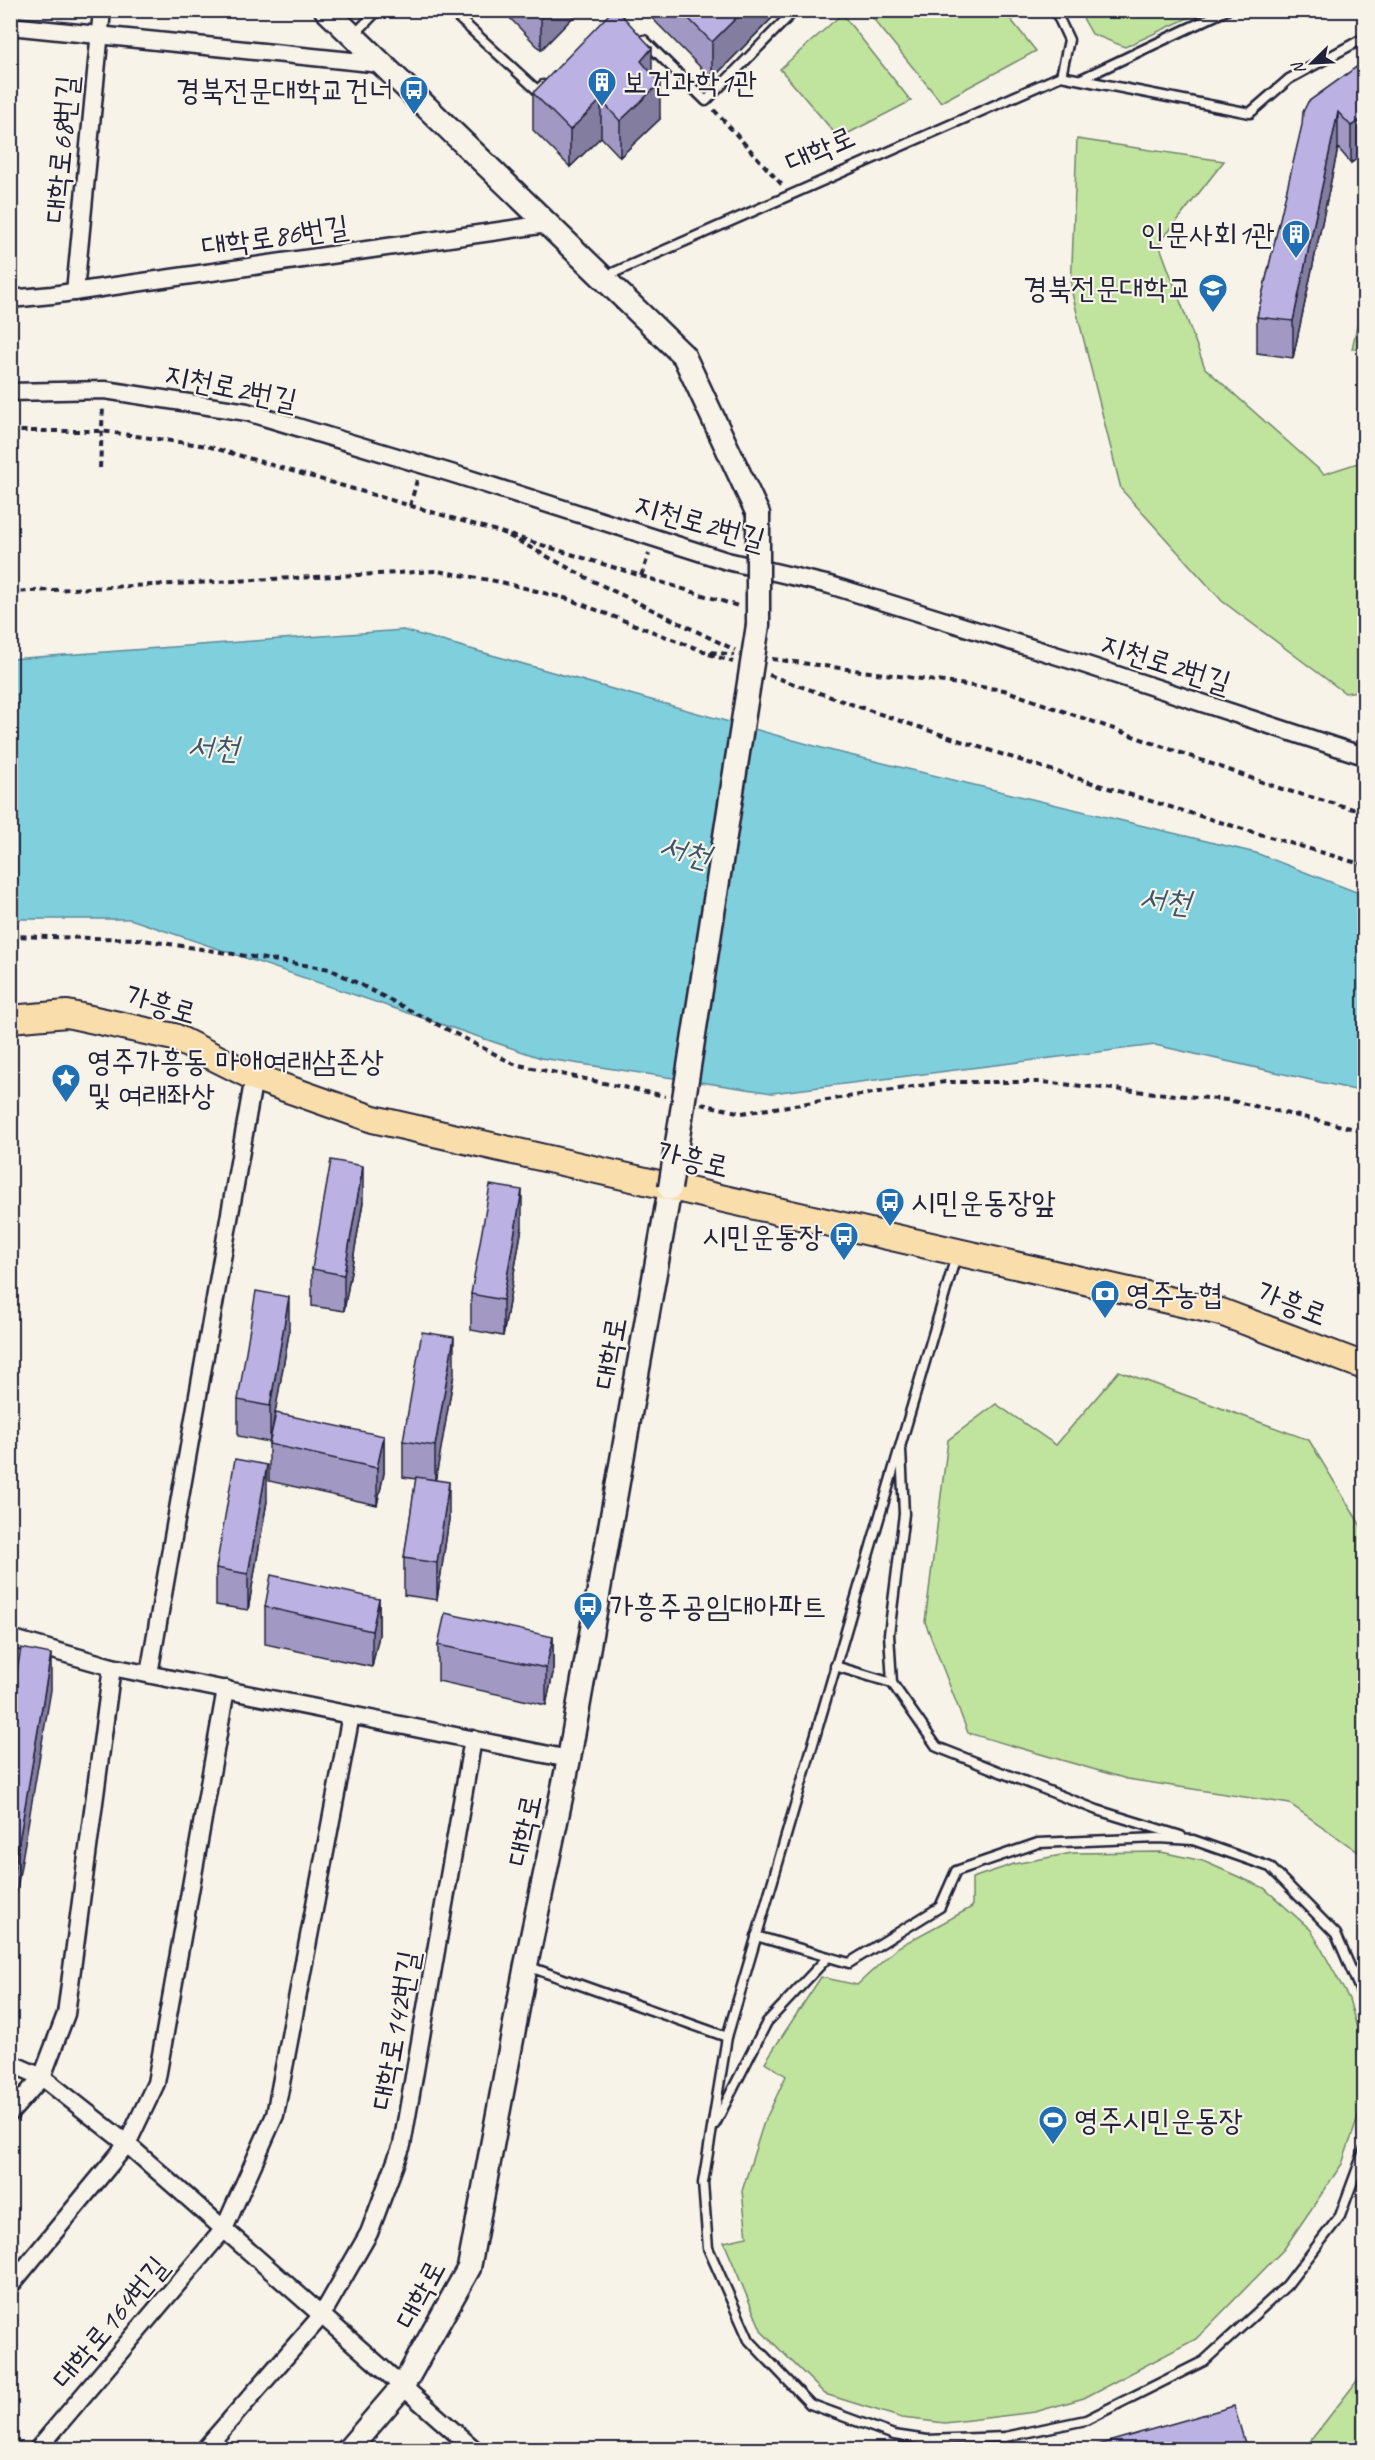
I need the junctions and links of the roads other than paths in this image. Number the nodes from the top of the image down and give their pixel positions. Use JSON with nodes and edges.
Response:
{"nodes":[{"id":1,"x":102,"y":10,"type":"edge"},
{"id":2,"x":326,"y":10,"type":"edge"},
{"id":3,"x":378,"y":10,"type":"edge"},
{"id":4,"x":450,"y":10,"type":"edge"},
{"id":5,"x":795,"y":10,"type":"edge"},
{"id":6,"x":1054,"y":10,"type":"edge"},
{"id":7,"x":1227,"y":10,"type":"edge"},
{"id":8,"x":10,"y":26,"type":"edge"},
{"id":9,"x":99,"y":35,"type":"junction"},
{"id":10,"x":352,"y":36,"type":"junction"},
{"id":11,"x":641,"y":37,"type":"edge"},
{"id":12,"x":1365,"y":38,"type":"edge"},
{"id":13,"x":381,"y":64,"type":"junction"},
{"id":14,"x":553,"y":75,"type":"edge"},
{"id":15,"x":1061,"y":76,"type":"junction"},
{"id":16,"x":1081,"y":80,"type":"junction"},
{"id":17,"x":547,"y":224,"type":"junction"},
{"id":18,"x":603,"y":278,"type":"junction"},
{"id":19,"x":75,"y":292,"type":"junction"},
{"id":20,"x":10,"y":299,"type":"edge"},
{"id":21,"x":10,"y":393,"type":"edge"},
{"id":22,"x":1365,"y":756,"type":"edge"},
{"id":23,"x":10,"y":1019,"type":"edge"},
{"id":24,"x":255,"y":1077,"type":"junction"},
{"id":25,"x":670,"y":1188,"type":"junction"},
{"id":26,"x":957,"y":1252,"type":"junction"},
{"id":27,"x":1365,"y":1366,"type":"edge"},
{"id":28,"x":901,"y":1442,"type":"junction"},
{"id":29,"x":10,"y":1638,"type":"edge"},
{"id":30,"x":836,"y":1666,"type":"junction"},
{"id":31,"x":112,"y":1667,"type":"junction"},
{"id":32,"x":149,"y":1674,"type":"junction"},
{"id":33,"x":892,"y":1683,"type":"junction"},
{"id":34,"x":226,"y":1689,"type":"junction"},
{"id":35,"x":351,"y":1715,"type":"junction"},
{"id":36,"x":473,"y":1739,"type":"junction"},
{"id":37,"x":569,"y":1759,"type":"junction"},
{"id":38,"x":1193,"y":1840,"type":"junction"},
{"id":39,"x":756,"y":1936,"type":"junction"},
{"id":40,"x":828,"y":1957,"type":"junction"},
{"id":41,"x":526,"y":1965,"type":"junction"},
{"id":42,"x":1365,"y":1999,"type":"edge"},
{"id":43,"x":727,"y":2037,"type":"junction"},
{"id":44,"x":10,"y":2063,"type":"edge"},
{"id":45,"x":42,"y":2077,"type":"junction"},
{"id":46,"x":10,"y":2113,"type":"edge"},
{"id":47,"x":712,"y":2131,"type":"junction"},
{"id":48,"x":127,"y":2144,"type":"junction"},
{"id":49,"x":1365,"y":2151,"type":"edge"},
{"id":50,"x":224,"y":2229,"type":"junction"},
{"id":51,"x":10,"y":2286,"type":"edge"},
{"id":52,"x":322,"y":2314,"type":"junction"},
{"id":53,"x":403,"y":2386,"type":"junction"},
{"id":54,"x":37,"y":2450,"type":"edge"},
{"id":55,"x":204,"y":2450,"type":"edge"},
{"id":56,"x":348,"y":2450,"type":"edge"},
{"id":57,"x":475,"y":2450,"type":"edge"}],
"edges":[{"from":1,"to":9,"type":"street","name":"대학로68번길"},
{"from":2,"to":10,"type":"main road"},
{"from":3,"to":10,"type":"lane"},
{"from":4,"to":14,"type":"lane"},
{"from":5,"to":11,"type":"lane"},
{"from":6,"to":15,"type":"lane"},
{"from":7,"to":16,"type":"lane"},
{"from":8,"to":9,"type":"street"},
{"from":9,"to":13,"type":"street"},
{"from":9,"to":19,"type":"street","name":"대학로68번길"},
{"from":10,"to":13,"type":"main road"},
{"from":12,"to":16,"type":"lane"},
{"from":13,"to":17,"type":"main road"},
{"from":15,"to":16,"type":"lane"},
{"from":15,"to":18,"type":"lane","name":"대학로"},
{"from":17,"to":18,"type":"main road"},
{"from":17,"to":19,"type":"street","name":"대학로86번길"},
{"from":18,"to":25,"type":"main road","name":"대학로","bridge":true},
{"from":19,"to":20,"type":"street","name":"대학로86번길"},
{"from":21,"to":22,"type":"street","name":"지천로2번길"},
{"from":23,"to":24,"type":"main road","name":"가흥로"},
{"from":24,"to":25,"type":"main road","name":"가흥로"},
{"from":24,"to":32,"type":"street"},
{"from":25,"to":26,"type":"main road","name":"가흥로"},
{"from":25,"to":37,"type":"main road","name":"대학로"},
{"from":26,"to":27,"type":"main road","name":"가흥로"},
{"from":26,"to":28,"type":"lane"},
{"from":28,"to":30,"type":"lane"},
{"from":28,"to":33,"type":"lane"},
{"from":29,"to":31,"type":"street"},
{"from":30,"to":33,"type":"lane"},
{"from":30,"to":39,"type":"lane"},
{"from":31,"to":32,"type":"street"},
{"from":31,"to":45,"type":"street"},
{"from":32,"to":34,"type":"street"},
{"from":33,"to":38,"type":"lane"},
{"from":34,"to":35,"type":"street"},
{"from":34,"to":48,"type":"street"},
{"from":35,"to":36,"type":"street"},
{"from":35,"to":50,"type":"street"},
{"from":36,"to":37,"type":"street"},
{"from":36,"to":52,"type":"street","name":"대학로142번길"},
{"from":37,"to":41,"type":"main road","name":"대학로"},
{"from":38,"to":40,"type":"lane"},
{"from":38,"to":42,"type":"lane"},
{"from":39,"to":40,"type":"lane"},
{"from":39,"to":43,"type":"lane"},
{"from":40,"to":47,"type":"lane"},
{"from":41,"to":43,"type":"lane"},
{"from":41,"to":53,"type":"main road","name":"대학로"},
{"from":43,"to":47,"type":"lane"},
{"from":44,"to":45,"type":"street"},
{"from":45,"to":46,"type":"street"},
{"from":45,"to":48,"type":"street"},
{"from":47,"to":49,"type":"lane"},
{"from":48,"to":50,"type":"street"},
{"from":48,"to":51,"type":"street"},
{"from":50,"to":52,"type":"street"},
{"from":50,"to":54,"type":"street","name":"대학로164번길"},
{"from":52,"to":53,"type":"street"},
{"from":52,"to":55,"type":"street"},
{"from":53,"to":56,"type":"main road","name":"대학로"},
{"from":53,"to":57,"type":"street"}]}
